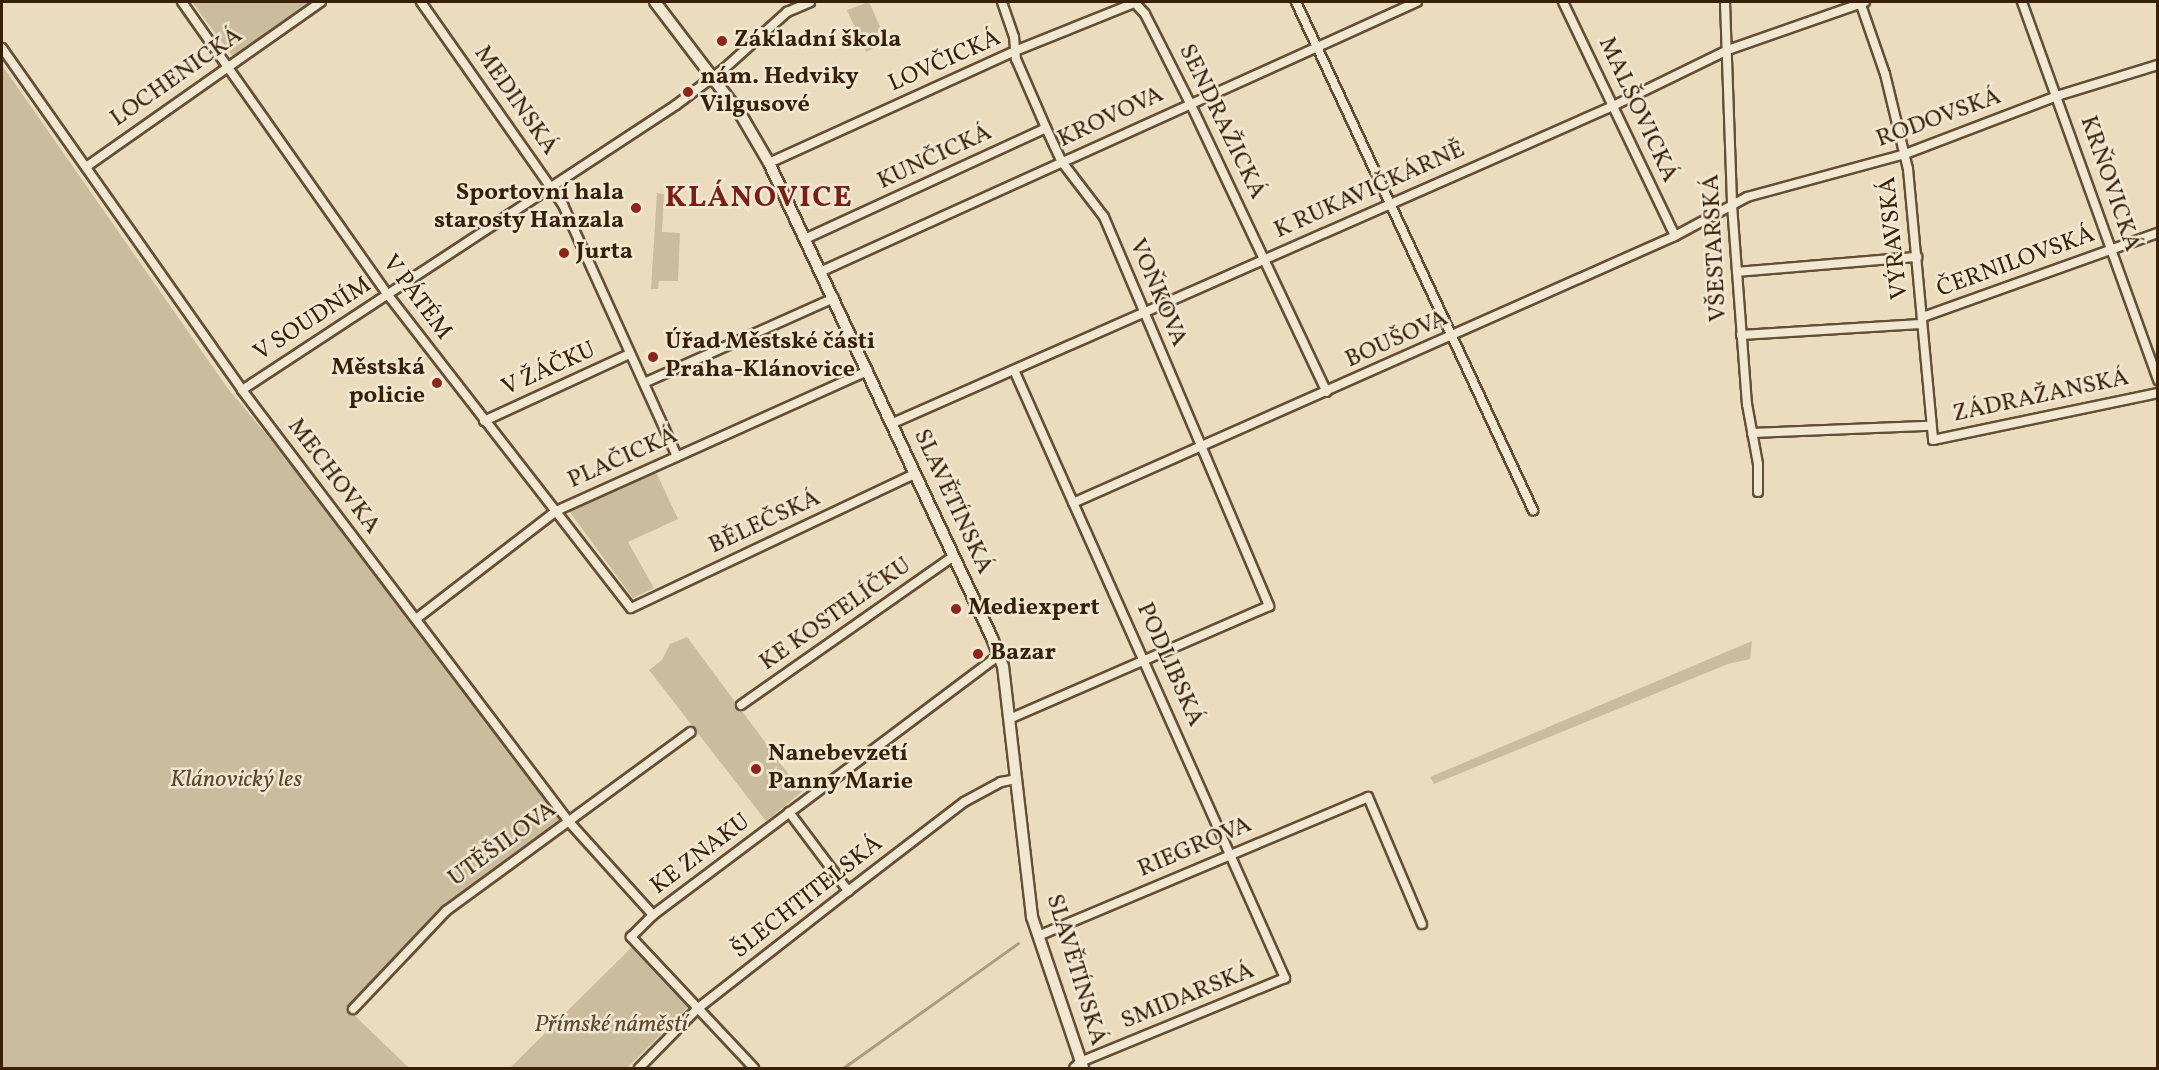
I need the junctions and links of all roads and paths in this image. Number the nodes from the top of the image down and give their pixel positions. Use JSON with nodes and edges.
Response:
{"nodes":[{"id":1,"x":182,"y":2,"type":"edge"},
{"id":2,"x":321,"y":2,"type":"edge"},
{"id":3,"x":421,"y":2,"type":"edge"},
{"id":4,"x":655,"y":2,"type":"edge"},
{"id":5,"x":810,"y":2,"type":"edge"},
{"id":6,"x":1002,"y":2,"type":"edge"},
{"id":7,"x":1136,"y":2,"type":"edge"},
{"id":8,"x":1296,"y":2,"type":"edge"},
{"id":9,"x":1417,"y":2,"type":"edge"},
{"id":10,"x":1563,"y":2,"type":"edge"},
{"id":11,"x":1725,"y":2,"type":"edge"},
{"id":12,"x":1862,"y":2,"type":"edge"},
{"id":13,"x":2022,"y":2,"type":"edge"},
{"id":14,"x":1317,"y":47,"type":"junction"},
{"id":15,"x":2,"y":48,"type":"edge"},
{"id":16,"x":1728,"y":50,"type":"junction"},
{"id":17,"x":1015,"y":51,"type":"junction"},
{"id":18,"x":2157,"y":64,"type":"edge"},
{"id":19,"x":228,"y":66,"type":"junction"},
{"id":20,"x":712,"y":78,"type":"junction"},
{"id":21,"x":2057,"y":96,"type":"junction"},
{"id":22,"x":1190,"y":103,"type":"junction"},
{"id":23,"x":1613,"y":106,"type":"junction"},
{"id":24,"x":1046,"y":128,"type":"junction"},
{"id":25,"x":1905,"y":154,"type":"junction"},
{"id":26,"x":1062,"y":162,"type":"junction"},
{"id":27,"x":769,"y":163,"type":"junction"},
{"id":28,"x":86,"y":167,"type":"junction"},
{"id":29,"x":552,"y":187,"type":"junction"},
{"id":30,"x":1391,"y":203,"type":"junction"},
{"id":31,"x":1732,"y":205,"type":"junction"},
{"id":32,"x":2157,"y":233,"type":"edge"},
{"id":33,"x":1675,"y":236,"type":"junction"},
{"id":34,"x":807,"y":238,"type":"junction"},
{"id":35,"x":2111,"y":250,"type":"junction"},
{"id":36,"x":1917,"y":257,"type":"junction"},
{"id":37,"x":1266,"y":258,"type":"junction"},
{"id":38,"x":822,"y":271,"type":"junction"},
{"id":39,"x":1737,"y":272,"type":"junction"},
{"id":40,"x":388,"y":295,"type":"junction"},
{"id":41,"x":834,"y":298,"type":"junction"},
{"id":42,"x":1144,"y":311,"type":"junction"},
{"id":43,"x":1922,"y":321,"type":"junction"},
{"id":44,"x":1741,"y":335,"type":"junction"},
{"id":45,"x":1451,"y":337,"type":"junction"},
{"id":46,"x":630,"y":354,"type":"junction"},
{"id":47,"x":1014,"y":370,"type":"junction"},
{"id":48,"x":868,"y":371,"type":"junction"},
{"id":49,"x":2157,"y":380,"type":"edge"},
{"id":50,"x":644,"y":383,"type":"junction"},
{"id":51,"x":242,"y":390,"type":"junction"},
{"id":52,"x":1327,"y":392,"type":"junction"},
{"id":53,"x":2157,"y":393,"type":"edge"},
{"id":54,"x":484,"y":421,"type":"junction"},
{"id":55,"x":892,"y":423,"type":"junction"},
{"id":56,"x":1930,"y":426,"type":"junction"},
{"id":57,"x":1752,"y":433,"type":"junction"},
{"id":58,"x":1933,"y":440,"type":"joint"},
{"id":59,"x":1201,"y":448,"type":"junction"},
{"id":60,"x":677,"y":456,"type":"junction"},
{"id":61,"x":916,"y":473,"type":"junction"},
{"id":62,"x":1758,"y":492,"type":"dead end"},
{"id":63,"x":1073,"y":503,"type":"junction"},
{"id":64,"x":1533,"y":510,"type":"dead end"},
{"id":65,"x":556,"y":511,"type":"junction"},
{"id":66,"x":954,"y":556,"type":"junction"},
{"id":67,"x":631,"y":608,"type":"joint"},
{"id":68,"x":416,"y":619,"type":"junction"},
{"id":69,"x":999,"y":655,"type":"junction"},
{"id":70,"x":1146,"y":660,"type":"junction"},
{"id":71,"x":741,"y":705,"type":"dead end"},
{"id":72,"x":1009,"y":719,"type":"junction"},
{"id":73,"x":691,"y":732,"type":"dead end"},
{"id":74,"x":1016,"y":779,"type":"junction"},
{"id":75,"x":789,"y":812,"type":"junction"},
{"id":76,"x":570,"y":823,"type":"junction"},
{"id":77,"x":1231,"y":853,"type":"junction"},
{"id":78,"x":848,"y":891,"type":"junction"},
{"id":79,"x":653,"y":915,"type":"junction"},
{"id":80,"x":1422,"y":924,"type":"dead end"},
{"id":81,"x":1038,"y":936,"type":"junction"},
{"id":82,"x":1285,"y":978,"type":"joint"},
{"id":83,"x":353,"y":1009,"type":"dead end"},
{"id":84,"x":697,"y":1009,"type":"junction"},
{"id":85,"x":1079,"y":1066,"type":"edge"},
{"id":86,"x":639,"y":1068,"type":"edge"},
{"id":87,"x":754,"y":1068,"type":"edge"}],
"edges":[{"from":1,"to":19,"type":"street","name":"V PÁTÉM"},
{"from":2,"to":19,"type":"street","name":"LOCHENICKÁ"},
{"from":3,"to":29,"type":"street","name":"MEDINSKÁ"},
{"from":4,"to":20,"type":"street","name":"SLAVĚTÍNSKÁ"},
{"from":5,"to":20,"type":"street","name":"V SOUDNÍM"},
{"from":6,"to":17,"type":"street","name":"VOŇKOVA"},
{"from":7,"to":17,"type":"street","name":"LOVČICKÁ"},
{"from":7,"to":22,"type":"street","name":"SENDRAŽICKÁ"},
{"from":8,"to":14,"type":"street"},
{"from":9,"to":14,"type":"street","name":"KROVOVA"},
{"from":10,"to":23,"type":"street","name":"MALŠOVICKÁ"},
{"from":11,"to":16,"type":"street","name":"VŠESTARSKÁ"},
{"from":12,"to":16,"type":"street","name":"K RUKAVIČKÁRNĚ"},
{"from":12,"to":25,"type":"street","name":"VÝRAVSKÁ"},
{"from":13,"to":21,"type":"street","name":"KRŇOVICKÁ"},
{"from":14,"to":22,"type":"street","name":"KROVOVA"},
{"from":14,"to":30,"type":"street"},
{"from":15,"to":28,"type":"street","name":"MECHOVKA"},
{"from":16,"to":23,"type":"street","name":"K RUKAVIČKÁRNĚ"},
{"from":16,"to":31,"type":"street","name":"VŠESTARSKÁ"},
{"from":17,"to":24,"type":"street","name":"VOŇKOVA"},
{"from":17,"to":27,"type":"street","name":"LOVČICKÁ"},
{"from":18,"to":21,"type":"street","name":"RODOVSKÁ"},
{"from":19,"to":28,"type":"street","name":"LOCHENICKÁ"},
{"from":19,"to":40,"type":"street","name":"V PÁTÉM"},
{"from":20,"to":27,"type":"street","name":"SLAVĚTÍNSKÁ"},
{"from":20,"to":29,"type":"street","name":"V SOUDNÍM"},
{"from":21,"to":25,"type":"street","name":"RODOVSKÁ"},
{"from":21,"to":35,"type":"street","name":"KRŇOVICKÁ"},
{"from":22,"to":26,"type":"street","name":"KROVOVA"},
{"from":22,"to":37,"type":"street","name":"SENDRAŽICKÁ"},
{"from":23,"to":30,"type":"street","name":"K RUKAVIČKÁRNĚ"},
{"from":23,"to":33,"type":"street","name":"MALŠOVICKÁ"},
{"from":24,"to":26,"type":"street","name":"VOŇKOVA"},
{"from":24,"to":34,"type":"street","name":"KUNČICKÁ"},
{"from":25,"to":31,"type":"street","name":"RODOVSKÁ"},
{"from":25,"to":36,"type":"street","name":"VÝRAVSKÁ"},
{"from":26,"to":38,"type":"street","name":"KROVOVA"},
{"from":26,"to":42,"type":"street","name":"VOŇKOVA"},
{"from":27,"to":34,"type":"street","name":"SLAVĚTÍNSKÁ"},
{"from":28,"to":51,"type":"street","name":"MECHOVKA"},
{"from":29,"to":40,"type":"street","name":"V SOUDNÍM"},
{"from":29,"to":46,"type":"street","name":"MEDINSKÁ"},
{"from":30,"to":37,"type":"street","name":"K RUKAVIČKÁRNĚ"},
{"from":30,"to":45,"type":"street"},
{"from":31,"to":33,"type":"street","name":"BOUŠOVA"},
{"from":31,"to":39,"type":"street","name":"VŠESTARSKÁ"},
{"from":32,"to":35,"type":"street","name":"ČERNILOVSKÁ"},
{"from":33,"to":45,"type":"street","name":"BOUŠOVA"},
{"from":34,"to":38,"type":"street","name":"SLAVĚTÍNSKÁ"},
{"from":35,"to":43,"type":"street","name":"ČERNILOVSKÁ"},
{"from":35,"to":49,"type":"street","name":"KRŇOVICKÁ"},
{"from":36,"to":39,"type":"street"},
{"from":36,"to":43,"type":"street","name":"VÝRAVSKÁ"},
{"from":37,"to":42,"type":"street","name":"K RUKAVIČKÁRNĚ"},
{"from":37,"to":52,"type":"street","name":"SENDRAŽICKÁ"},
{"from":38,"to":41,"type":"street","name":"SLAVĚTÍNSKÁ"},
{"from":39,"to":44,"type":"street","name":"VŠESTARSKÁ"},
{"from":40,"to":51,"type":"street","name":"V SOUDNÍM"},
{"from":40,"to":54,"type":"street","name":"V PÁTÉM"},
{"from":41,"to":48,"type":"street","name":"SLAVĚTÍNSKÁ"},
{"from":41,"to":50,"type":"street"},
{"from":42,"to":47,"type":"street","name":"K RUKAVIČKÁRNĚ"},
{"from":42,"to":59,"type":"street","name":"VOŇKOVA"},
{"from":43,"to":44,"type":"street","name":"ČERNILOVSKÁ"},
{"from":43,"to":56,"type":"street","name":"VÝRAVSKÁ"},
{"from":44,"to":57,"type":"street","name":"VŠESTARSKÁ"},
{"from":45,"to":52,"type":"street","name":"BOUŠOVA"},
{"from":45,"to":64,"type":"street"},
{"from":46,"to":50,"type":"street","name":"MEDINSKÁ"},
{"from":46,"to":54,"type":"street","name":"V ŽÁČKU"},
{"from":47,"to":55,"type":"street","name":"K RUKAVIČKÁRNĚ"},
{"from":47,"to":63,"type":"street","name":"PODLIBSKÁ"},
{"from":48,"to":55,"type":"street","name":"SLAVĚTÍNSKÁ"},
{"from":48,"to":60,"type":"street","name":"PLAČICKÁ"},
{"from":50,"to":60,"type":"street","name":"MEDINSKÁ"},
{"from":51,"to":68,"type":"street","name":"MECHOVKA"},
{"from":52,"to":59,"type":"street","name":"BOUŠOVA"},
{"from":53,"to":58,"type":"street","name":"ZÁDRAŽANSKÁ"},
{"from":54,"to":65,"type":"street","name":"V PÁTÉM"},
{"from":55,"to":61,"type":"street","name":"SLAVĚTÍNSKÁ"},
{"from":56,"to":57,"type":"street"},
{"from":56,"to":58,"type":"street","name":"VÝRAVSKÁ"},
{"from":57,"to":62,"type":"street","name":"VŠESTARSKÁ"},
{"from":59,"to":63,"type":"street","name":"BOUŠOVA"},
{"from":59,"to":70,"type":"street","name":"VOŇKOVA"},
{"from":60,"to":65,"type":"street","name":"PLAČICKÁ"},
{"from":61,"to":66,"type":"street","name":"SLAVĚTÍNSKÁ"},
{"from":61,"to":67,"type":"street","name":"BĚLEČSKÁ"},
{"from":63,"to":70,"type":"street","name":"PODLIBSKÁ"},
{"from":65,"to":67,"type":"street","name":"V PÁTÉM"},
{"from":65,"to":68,"type":"street","name":"PLAČICKÁ"},
{"from":66,"to":69,"type":"street","name":"SLAVĚTÍNSKÁ"},
{"from":66,"to":71,"type":"street","name":"KE KOSTELÍČKU"},
{"from":68,"to":76,"type":"street","name":"MECHOVKA"},
{"from":69,"to":72,"type":"street","name":"SLAVĚTÍNSKÁ"},
{"from":69,"to":75,"type":"street","name":"KE ZNAKU"},
{"from":70,"to":72,"type":"street"},
{"from":70,"to":77,"type":"street","name":"PODLIBSKÁ"},
{"from":72,"to":74,"type":"street","name":"SLAVĚTÍNSKÁ"},
{"from":73,"to":76,"type":"street","name":"UTĚŠILOVA"},
{"from":74,"to":78,"type":"street","name":"ŠLECHTITELSKÁ"},
{"from":74,"to":81,"type":"street","name":"SLAVĚTÍNSKÁ"},
{"from":75,"to":78,"type":"street"},
{"from":75,"to":79,"type":"street","name":"KE ZNAKU"},
{"from":76,"to":79,"type":"street","name":"MECHOVKA"},
{"from":76,"to":83,"type":"street","name":"UTĚŠILOVA"},
{"from":77,"to":80,"type":"street","name":"RIEGROVA"},
{"from":77,"to":81,"type":"street","name":"RIEGROVA"},
{"from":77,"to":82,"type":"street","name":"PODLIBSKÁ"},
{"from":78,"to":84,"type":"street","name":"ŠLECHTITELSKÁ"},
{"from":79,"to":84,"type":"street","name":"KE ZNAKU"},
{"from":81,"to":85,"type":"street","name":"SLAVĚTÍNSKÁ"},
{"from":82,"to":85,"type":"street","name":"SMIDARSKÁ"},
{"from":84,"to":86,"type":"street","name":"ŠLECHTITELSKÁ"},
{"from":84,"to":87,"type":"street"}]}
